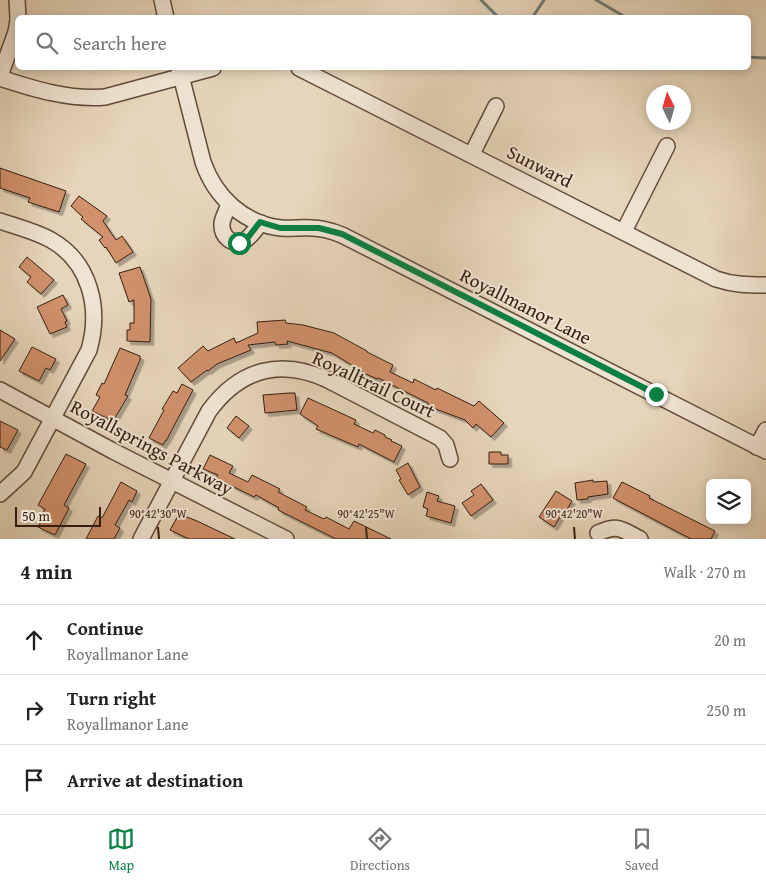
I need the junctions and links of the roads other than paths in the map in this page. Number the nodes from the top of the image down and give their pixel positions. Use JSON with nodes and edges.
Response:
{"nodes":[{"id":1,"x":17,"y":0,"type":"edge"},
{"id":2,"x":162,"y":0,"type":"edge"},
{"id":3,"x":18,"y":15,"type":"edge"},
{"id":4,"x":165,"y":15,"type":"edge"},
{"id":5,"x":15,"y":35,"type":"edge"},
{"id":6,"x":196,"y":70,"type":"edge"},
{"id":7,"x":305,"y":70,"type":"edge"},
{"id":8,"x":180,"y":72,"type":"edge"},
{"id":9,"x":0,"y":77,"type":"edge"},
{"id":10,"x":496,"y":106,"type":"dead end"},
{"id":11,"x":666,"y":146,"type":"dead end"},
{"id":12,"x":472,"y":154,"type":"junction"},
{"id":13,"x":229,"y":204,"type":"junction"},
{"id":14,"x":0,"y":221,"type":"edge"},
{"id":15,"x":260,"y":222,"type":"junction"},
{"id":16,"x":624,"y":232,"type":"junction"},
{"id":17,"x":766,"y":285,"type":"edge"},
{"id":18,"x":0,"y":390,"type":"edge"},
{"id":19,"x":54,"y":418,"type":"junction"},
{"id":20,"x":766,"y":430,"type":"edge"},
{"id":21,"x":762,"y":449,"type":"edge"},
{"id":22,"x":450,"y":459,"type":"dead end"},
{"id":23,"x":171,"y":480,"type":"junction"},
{"id":24,"x":0,"y":494,"type":"edge"},
{"id":25,"x":598,"y":533,"type":"dead end"},
{"id":26,"x":141,"y":539,"type":"edge"},
{"id":27,"x":286,"y":539,"type":"edge"},
{"id":28,"x":640,"y":539,"type":"edge"}],
"edges":[{"from":1,"to":3,"type":"street"},
{"from":2,"to":4,"type":"street"},
{"from":5,"to":9,"type":"street"},
{"from":6,"to":8,"type":"street"},
{"from":7,"to":12,"type":"street","name":"Sunward"},
{"from":8,"to":9,"type":"street"},
{"from":8,"to":13,"type":"street","name":"Royallmanor Lane"},
{"from":10,"to":12,"type":"street"},
{"from":11,"to":16,"type":"street"},
{"from":12,"to":16,"type":"street","name":"Sunward"},
{"from":13,"to":15,"type":"street","name":"Royallmanor Lane"},
{"from":13,"to":15,"type":"street"},
{"from":14,"to":19,"type":"street"},
{"from":15,"to":21,"type":"street","name":"Royallmanor Lane"},
{"from":16,"to":17,"type":"street","name":"Sunward"},
{"from":18,"to":19,"type":"street","name":"Royallsprings Parkway"},
{"from":19,"to":23,"type":"street","name":"Royallsprings Parkway"},
{"from":19,"to":24,"type":"street"},
{"from":20,"to":21,"type":"street"},
{"from":22,"to":23,"type":"street","name":"Royalltrail Court"},
{"from":23,"to":26,"type":"street","name":"Royalltrail Court"},
{"from":23,"to":27,"type":"street","name":"Royallsprings Parkway"},
{"from":25,"to":28,"type":"street"}]}
